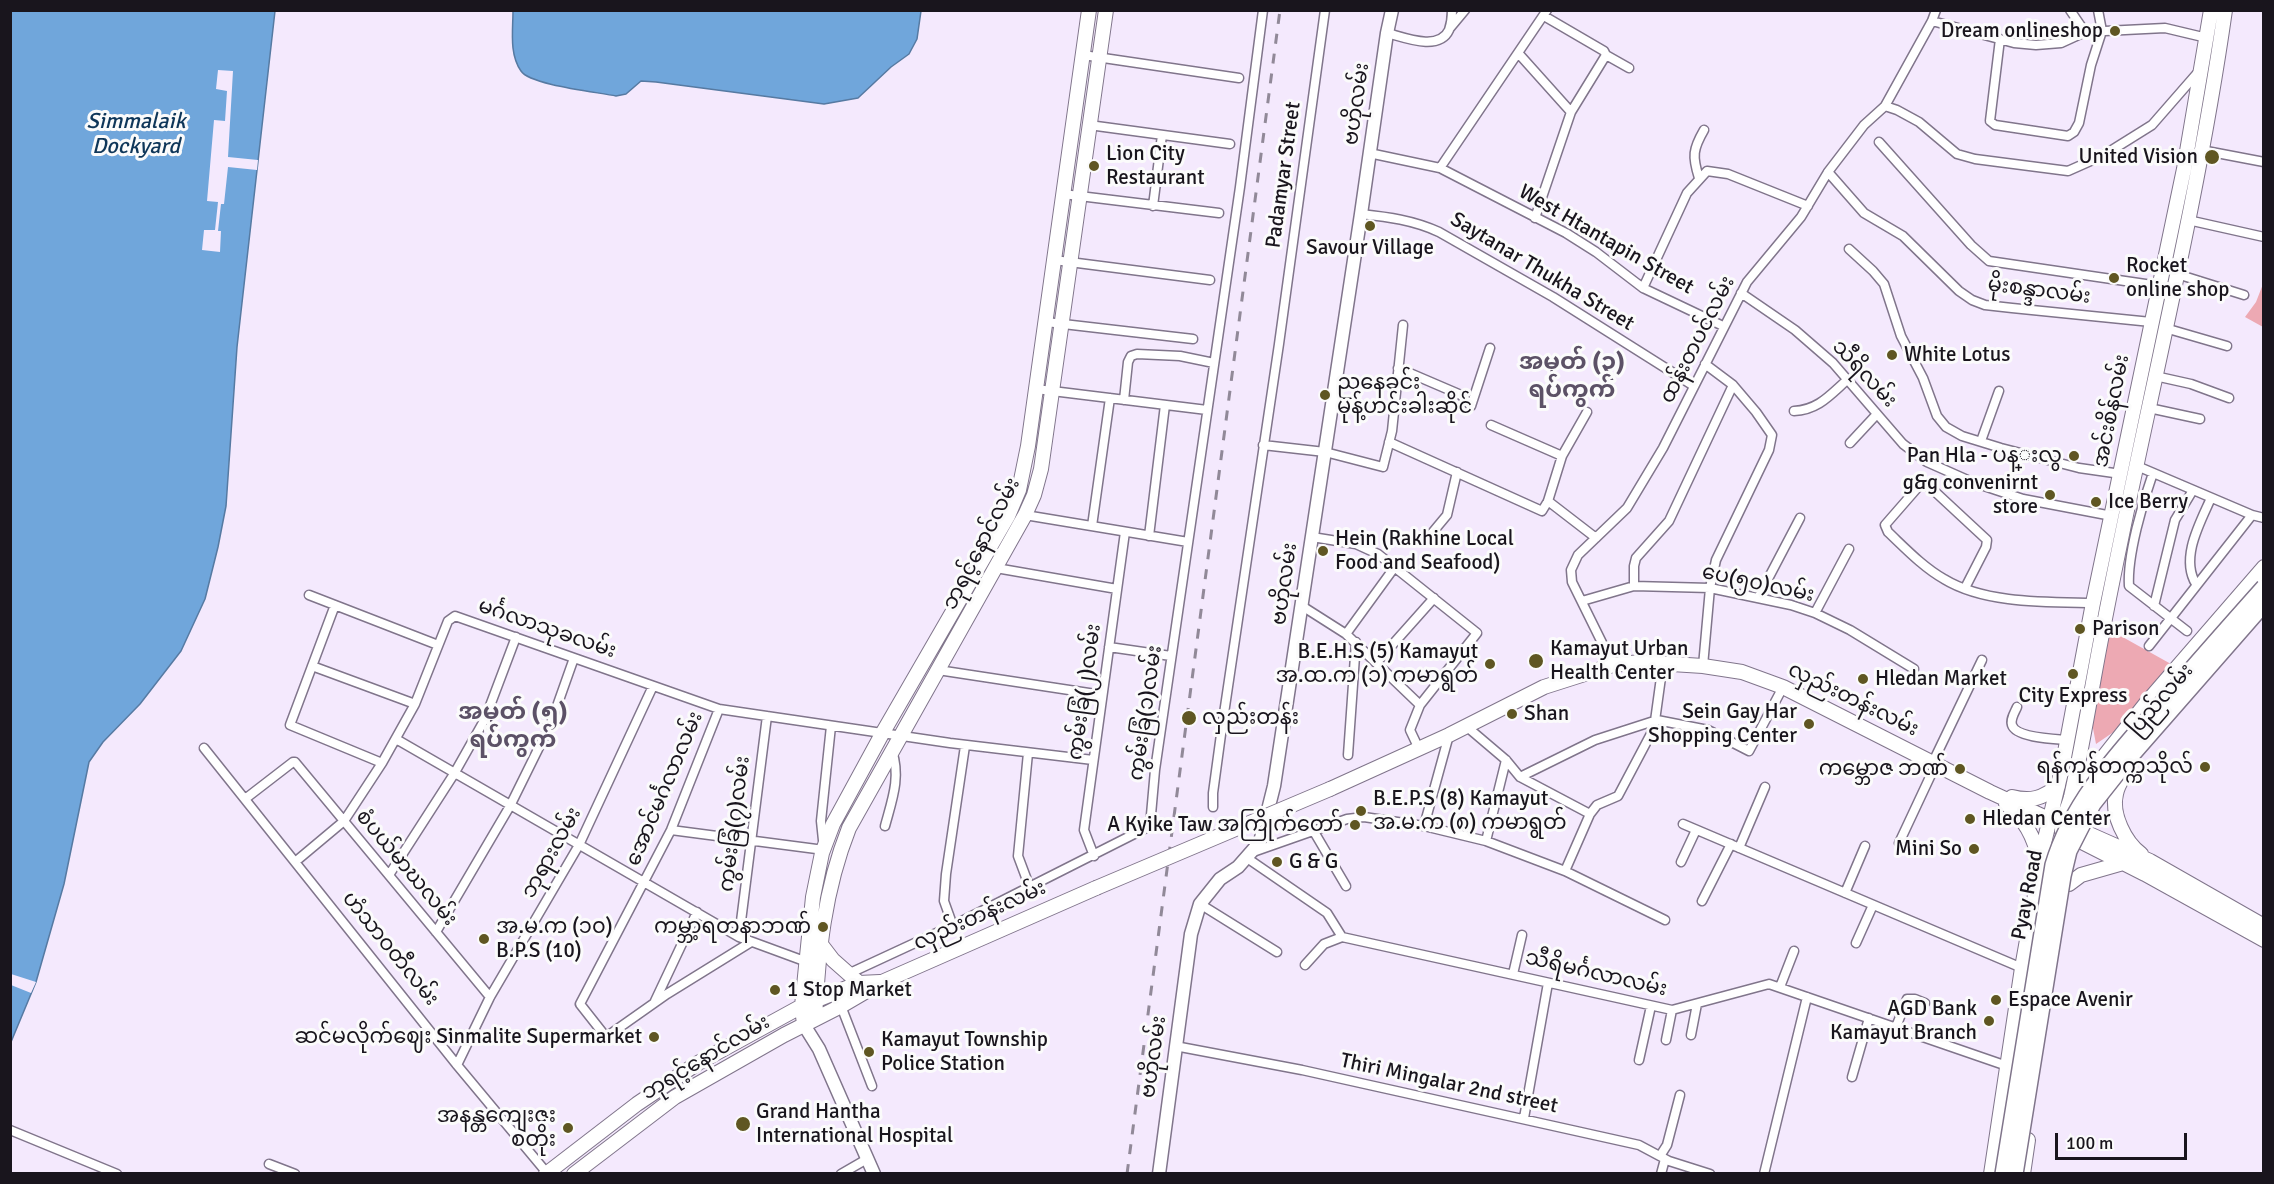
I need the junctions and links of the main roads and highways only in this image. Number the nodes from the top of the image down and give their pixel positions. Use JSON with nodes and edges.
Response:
{"nodes":[{"id":1,"x":1089,"y":10,"type":"edge"},
{"id":2,"x":1107,"y":10,"type":"edge"},
{"id":3,"x":1392,"y":10,"type":"edge"},
{"id":4,"x":2211,"y":10,"type":"edge"},
{"id":5,"x":2225,"y":10,"type":"edge"},
{"id":6,"x":985,"y":555,"type":"junction"},
{"id":7,"x":997,"y":566,"type":"junction"},
{"id":8,"x":2264,"y":567,"type":"edge"},
{"id":9,"x":2264,"y":586,"type":"edge"},
{"id":10,"x":2264,"y":604,"type":"edge"},
{"id":11,"x":2264,"y":613,"type":"edge"},
{"id":12,"x":951,"y":614,"type":"junction"},
{"id":13,"x":965,"y":622,"type":"junction"},
{"id":14,"x":919,"y":670,"type":"junction"},
{"id":15,"x":936,"y":674,"type":"junction"},
{"id":16,"x":2162,"y":684,"type":"junction"},
{"id":17,"x":2187,"y":702,"type":"junction"},
{"id":18,"x":2081,"y":748,"type":"junction"},
{"id":19,"x":2104,"y":755,"type":"junction"},
{"id":20,"x":2124,"y":776,"type":"junction"},
{"id":21,"x":2058,"y":786,"type":"junction"},
{"id":22,"x":1990,"y":792,"type":"junction"},
{"id":23,"x":2056,"y":821,"type":"junction"},
{"id":24,"x":2080,"y":836,"type":"junction"},
{"id":25,"x":2150,"y":861,"type":"junction"},
{"id":26,"x":2123,"y":863,"type":"junction"},
{"id":27,"x":2039,"y":877,"type":"junction"},
{"id":28,"x":2069,"y":884,"type":"junction"},
{"id":29,"x":2264,"y":926,"type":"edge"},
{"id":30,"x":2264,"y":940,"type":"edge"},
{"id":31,"x":820,"y":942,"type":"junction"},
{"id":32,"x":853,"y":979,"type":"junction"},
{"id":33,"x":882,"y":982,"type":"junction"},
{"id":34,"x":809,"y":1004,"type":"junction"},
{"id":35,"x":809,"y":1022,"type":"junction"},
{"id":36,"x":547,"y":1173,"type":"edge"},
{"id":37,"x":574,"y":1173,"type":"edge"},
{"id":38,"x":874,"y":1173,"type":"edge"},
{"id":39,"x":1159,"y":1173,"type":"edge"},
{"id":40,"x":1991,"y":1173,"type":"edge"},
{"id":41,"x":2003,"y":1173,"type":"edge"},
{"id":42,"x":2015,"y":1173,"type":"edge"},
{"id":43,"x":2023,"y":1173,"type":"edge"}],
"edges":[{"from":1,"to":6,"type":"main road","name":"ဘုရင့်နောင်လမ်း"},
{"from":2,"to":7,"type":"main road","name":"ဘုရင့်နောင်လမ်း"},
{"from":3,"to":39,"type":"main road","name":"ဗဟိုလမ်း"},
{"from":4,"to":21,"type":"main road","name":"အင်းစိန်လမ်း"},
{"from":5,"to":18,"type":"main road","name":"အင်းစိန်လမ်း"},
{"from":6,"to":7,"type":"main road"},
{"from":6,"to":12,"type":"main road","name":"ဘုရင့်နောင်လမ်း"},
{"from":7,"to":13,"type":"main road","name":"ဘုရင့်နောင်လမ်း"},
{"from":8,"to":16,"type":"main road","name":"ပြည်လမ်း"},
{"from":9,"to":41,"type":"highway","name":"Pyay Road","bridge":true},
{"from":10,"to":42,"type":"highway","name":"ပြည်လမ်း","bridge":true},
{"from":11,"to":17,"type":"main road","name":"ပြည်လမ်း"},
{"from":12,"to":13,"type":"main road"},
{"from":12,"to":14,"type":"main road","name":"ဘုရင့်နောင်လမ်း"},
{"from":13,"to":15,"type":"main road","name":"ဘုရင့်နောင်လမ်း"},
{"from":14,"to":15,"type":"main road"},
{"from":14,"to":34,"type":"main road","name":"ဘုရင့်နောင်လမ်း"},
{"from":15,"to":31,"type":"main road","name":"ဘုရင့်နောင်လမ်း"},
{"from":16,"to":17,"type":"main road"},
{"from":16,"to":19,"type":"main road","name":"ပြည်လမ်း"},
{"from":17,"to":20,"type":"main road","name":"ပြည်လမ်း"},
{"from":18,"to":19,"type":"main road"},
{"from":18,"to":23,"type":"main road"},
{"from":19,"to":23,"type":"main road","name":"ပြည်လမ်း"},
{"from":20,"to":24,"type":"main road","name":"ပြည်လမ်း"},
{"from":20,"to":25,"type":"main road"},
{"from":21,"to":22,"type":"main road"},
{"from":21,"to":23,"type":"main road","name":"အင်းစိန်လမ်း"},
{"from":22,"to":23,"type":"main road","name":"လှည်းတန်းလမ်း"},
{"from":22,"to":27,"type":"main road"},
{"from":22,"to":33,"type":"main road","name":"လှည်းတန်းလမ်း","bridge":true},
{"from":23,"to":24,"type":"main road","name":"လှည်းတန်းလမ်း"},
{"from":23,"to":27,"type":"main road","name":"ပြည်လမ်း"},
{"from":23,"to":28,"type":"main road","name":"ပြည်လမ်း"},
{"from":24,"to":25,"type":"main road"},
{"from":24,"to":26,"type":"main road"},
{"from":24,"to":28,"type":"main road","name":"ပြည်လမ်း"},
{"from":25,"to":29,"type":"main road"},
{"from":26,"to":28,"type":"main road"},
{"from":26,"to":30,"type":"main road"},
{"from":27,"to":40,"type":"main road","name":"ပြည်လမ်း"},
{"from":28,"to":43,"type":"main road","name":"ပြည်လမ်း"},
{"from":31,"to":32,"type":"main road"},
{"from":31,"to":34,"type":"main road","name":"ဘုရင့်နောင်လမ်း"},
{"from":32,"to":33,"type":"main road","name":"လှည်းတန်းလမ်း"},
{"from":32,"to":34,"type":"main road","name":"လှည်းတန်းလမ်း"},
{"from":33,"to":35,"type":"main road","name":"လှည်းတန်းလမ်း"},
{"from":34,"to":35,"type":"main road","name":"ဘုရင့်နောင်လမ်း"},
{"from":34,"to":36,"type":"main road","name":"လှည်းတန်းလမ်း"},
{"from":35,"to":37,"type":"main road","name":"ဘုရင့်နောင်လမ်း"},
{"from":35,"to":38,"type":"main road"}]}
